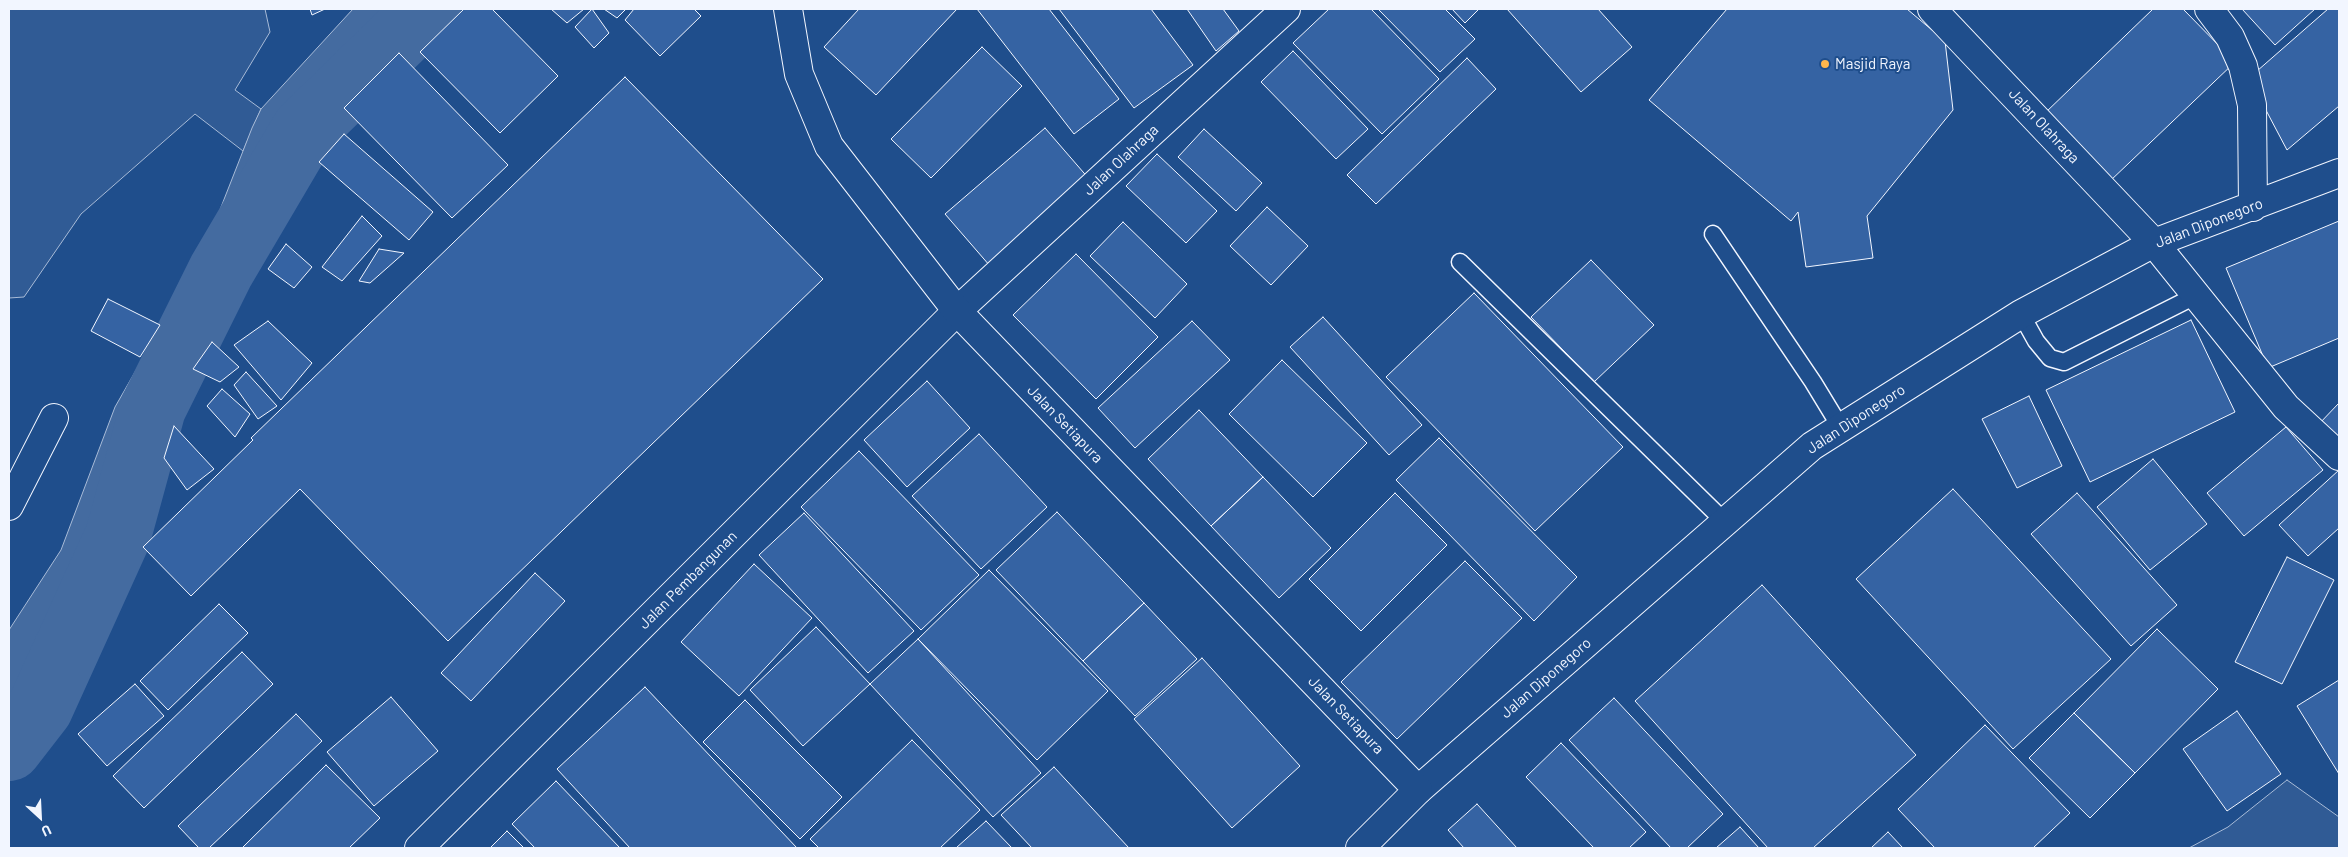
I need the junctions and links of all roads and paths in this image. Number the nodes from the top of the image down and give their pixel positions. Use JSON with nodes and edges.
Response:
{"nodes":[{"id":1,"x":788,"y":9,"type":"edge"},
{"id":2,"x":1286,"y":9,"type":"edge"},
{"id":3,"x":1932,"y":9,"type":"edge"},
{"id":4,"x":2209,"y":9,"type":"edge"},
{"id":5,"x":2339,"y":173,"type":"edge"},
{"id":6,"x":2253,"y":207,"type":"junction"},
{"id":7,"x":1713,"y":234,"type":"dead end"},
{"id":8,"x":2154,"y":243,"type":"junction"},
{"id":9,"x":1460,"y":262,"type":"dead end"},
{"id":10,"x":2197,"y":295,"type":"junction"},
{"id":11,"x":957,"y":311,"type":"junction"},
{"id":12,"x":2021,"y":314,"type":"junction"},
{"id":13,"x":54,"y":418,"type":"dead end"},
{"id":14,"x":1841,"y":428,"type":"junction"},
{"id":15,"x":2339,"y":456,"type":"edge"},
{"id":16,"x":9,"y":506,"type":"edge"},
{"id":17,"x":1726,"y":522,"type":"junction"},
{"id":18,"x":1418,"y":790,"type":"junction"},
{"id":19,"x":419,"y":848,"type":"edge"},
{"id":20,"x":1360,"y":848,"type":"edge"}],
"edges":[{"from":1,"to":11,"type":"street","name":"Jalan Setiapura"},
{"from":2,"to":11,"type":"street","name":"Jalan Olahraga"},
{"from":3,"to":8,"type":"street","name":"Jalan Olahraga"},
{"from":4,"to":6,"type":"street"},
{"from":5,"to":6,"type":"street","name":"Jalan Diponegoro"},
{"from":6,"to":8,"type":"street","name":"Jalan Diponegoro"},
{"from":7,"to":14,"type":"lane"},
{"from":8,"to":10,"type":"street","name":"Jalan Olahraga"},
{"from":8,"to":12,"type":"street","name":"Jalan Diponegoro"},
{"from":9,"to":17,"type":"lane"},
{"from":10,"to":12,"type":"lane"},
{"from":10,"to":15,"type":"street","name":"Jalan Olahraga"},
{"from":11,"to":18,"type":"street","name":"Jalan Setiapura"},
{"from":11,"to":19,"type":"street","name":"Jalan Pembangunan"},
{"from":12,"to":14,"type":"street","name":"Jalan Diponegoro"},
{"from":13,"to":16,"type":"street"},
{"from":14,"to":17,"type":"street","name":"Jalan Diponegoro"},
{"from":17,"to":18,"type":"street","name":"Jalan Diponegoro"},
{"from":18,"to":20,"type":"street","name":"Jalan Diponegoro"}]}
